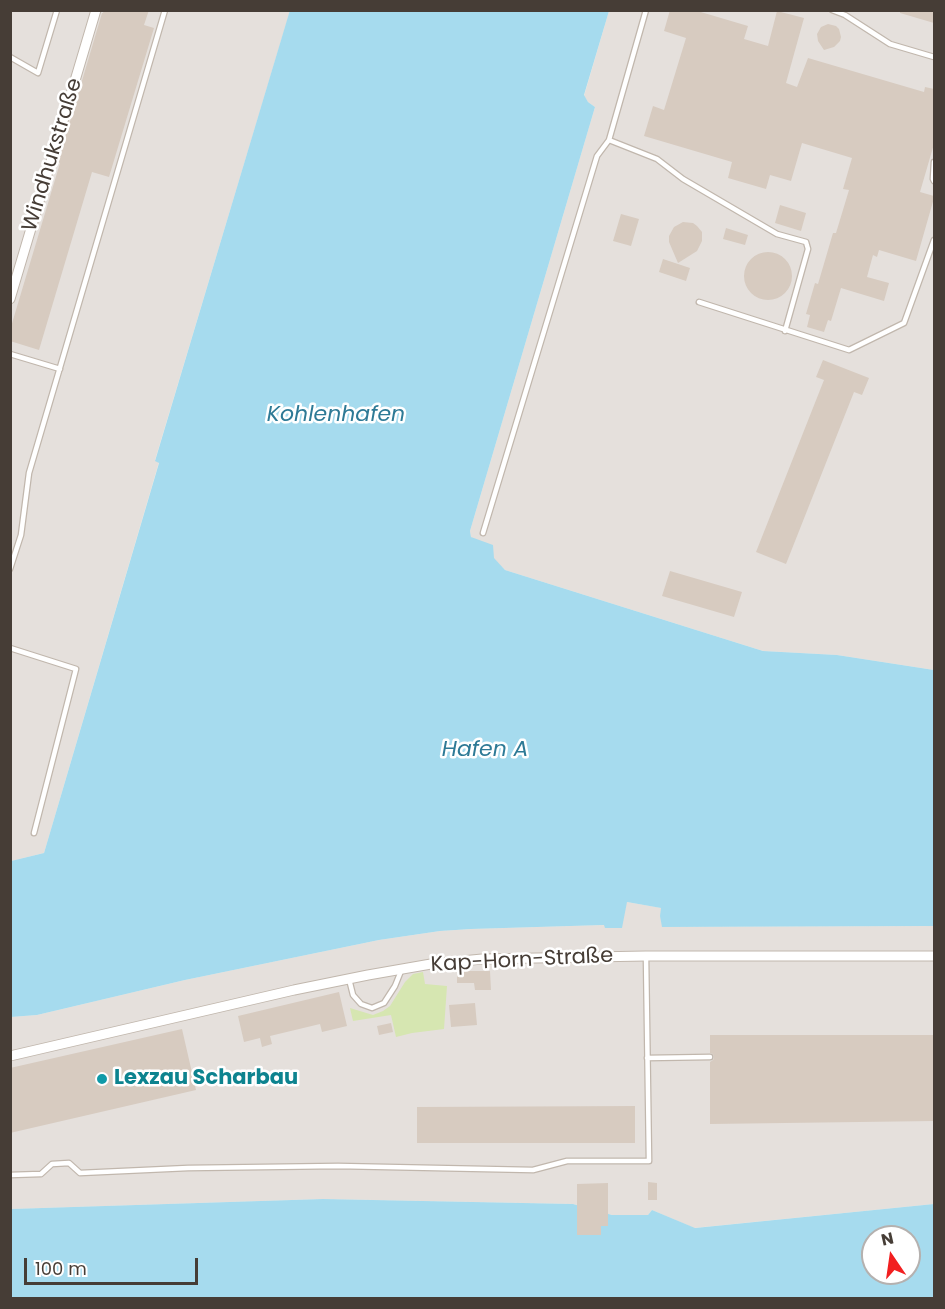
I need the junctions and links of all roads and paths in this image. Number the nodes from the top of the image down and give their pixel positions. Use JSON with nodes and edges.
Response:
{"nodes":[{"id":1,"x":57,"y":10,"type":"edge"},
{"id":2,"x":96,"y":10,"type":"edge"},
{"id":3,"x":165,"y":10,"type":"edge"},
{"id":4,"x":646,"y":10,"type":"edge"},
{"id":5,"x":832,"y":10,"type":"edge"},
{"id":6,"x":10,"y":57,"type":"edge"},
{"id":7,"x":934,"y":57,"type":"edge"},
{"id":8,"x":609,"y":140,"type":"junction"},
{"id":9,"x":934,"y":162,"type":"edge"},
{"id":10,"x":934,"y":181,"type":"edge"},
{"id":11,"x":934,"y":240,"type":"edge"},
{"id":12,"x":10,"y":299,"type":"edge"},
{"id":13,"x":699,"y":302,"type":"dead end"},
{"id":14,"x":785,"y":331,"type":"junction"},
{"id":15,"x":10,"y":354,"type":"edge"},
{"id":16,"x":60,"y":369,"type":"junction"},
{"id":17,"x":483,"y":533,"type":"dead end"},
{"id":18,"x":10,"y":569,"type":"edge"},
{"id":19,"x":10,"y":648,"type":"edge"},
{"id":20,"x":34,"y":833,"type":"dead end"},
{"id":21,"x":646,"y":956,"type":"junction"},
{"id":22,"x":934,"y":956,"type":"edge"},
{"id":23,"x":402,"y":969,"type":"junction"},
{"id":24,"x":349,"y":979,"type":"junction"},
{"id":25,"x":10,"y":1056,"type":"edge"},
{"id":26,"x":710,"y":1057,"type":"dead end"},
{"id":27,"x":647,"y":1058,"type":"junction"},
{"id":28,"x":10,"y":1175,"type":"edge"}],
"edges":[{"from":1,"to":6,"type":"lane"},
{"from":2,"to":12,"type":"street","name":"Windhukstraße"},
{"from":3,"to":16,"type":"lane"},
{"from":4,"to":8,"type":"lane"},
{"from":5,"to":7,"type":"lane"},
{"from":8,"to":14,"type":"lane"},
{"from":8,"to":17,"type":"lane"},
{"from":9,"to":10,"type":"lane"},
{"from":11,"to":14,"type":"lane"},
{"from":13,"to":14,"type":"lane"},
{"from":15,"to":16,"type":"lane"},
{"from":16,"to":18,"type":"lane"},
{"from":19,"to":20,"type":"lane"},
{"from":21,"to":22,"type":"street","name":"Kap-Horn-Straße"},
{"from":21,"to":23,"type":"street","name":"Kap-Horn-Straße"},
{"from":21,"to":27,"type":"lane"},
{"from":23,"to":24,"type":"street","name":"Kap-Horn-Straße"},
{"from":23,"to":24,"type":"lane"},
{"from":24,"to":25,"type":"street","name":"Kap-Horn-Straße"},
{"from":26,"to":27,"type":"lane"},
{"from":27,"to":28,"type":"lane"}]}
